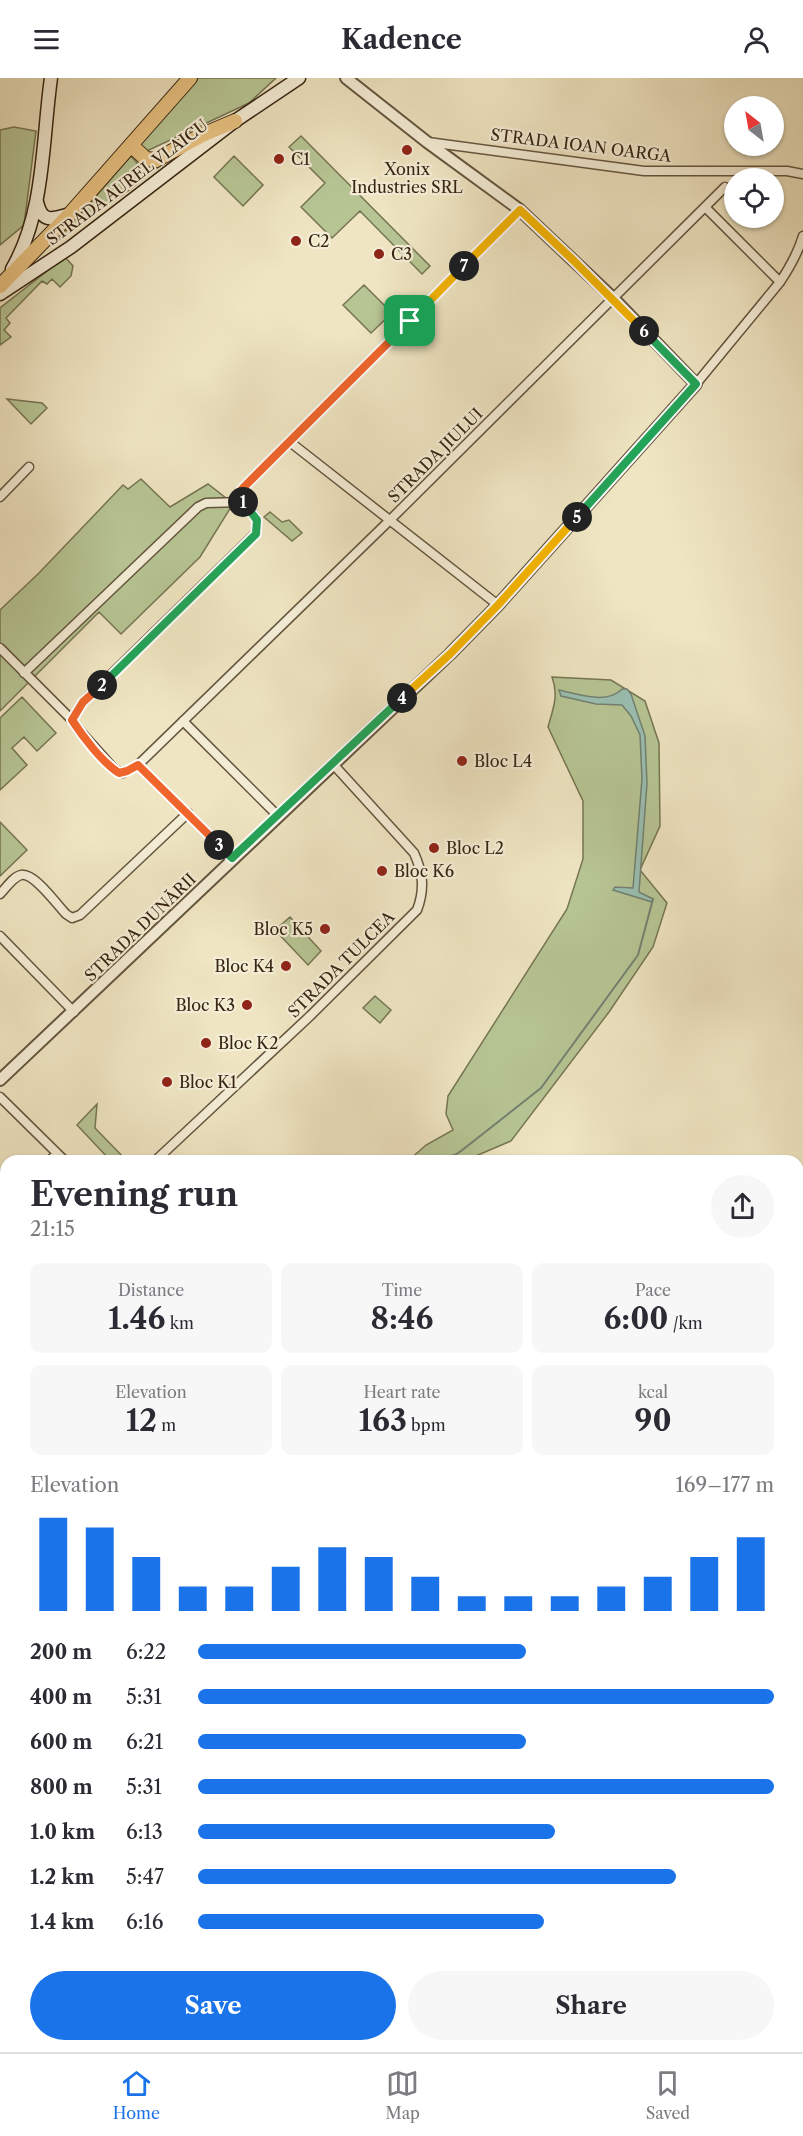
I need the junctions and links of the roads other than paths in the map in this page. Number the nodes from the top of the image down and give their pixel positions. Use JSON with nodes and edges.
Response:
{"nodes":[{"id":1,"x":51,"y":78,"type":"edge"},
{"id":2,"x":190,"y":78,"type":"edge"},
{"id":3,"x":284,"y":78,"type":"edge"},
{"id":4,"x":299,"y":78,"type":"edge"},
{"id":5,"x":346,"y":78,"type":"edge"},
{"id":6,"x":272,"y":94,"type":"junction"},
{"id":7,"x":235,"y":121,"type":"junction"},
{"id":8,"x":427,"y":142,"type":"junction"},
{"id":9,"x":132,"y":146,"type":"junction"},
{"id":10,"x":803,"y":174,"type":"edge"},
{"id":11,"x":724,"y":188,"type":"edge"},
{"id":12,"x":36,"y":198,"type":"junction"},
{"id":13,"x":705,"y":207,"type":"junction"},
{"id":14,"x":520,"y":210,"type":"junction"},
{"id":15,"x":70,"y":214,"type":"junction"},
{"id":16,"x":803,"y":236,"type":"edge"},
{"id":17,"x":4,"y":282,"type":"edge"},
{"id":18,"x":780,"y":282,"type":"junction"},
{"id":19,"x":0,"y":294,"type":"edge"},
{"id":20,"x":614,"y":299,"type":"junction"},
{"id":21,"x":696,"y":384,"type":"junction"},
{"id":22,"x":290,"y":442,"type":"junction"},
{"id":23,"x":29,"y":467,"type":"dead end"},
{"id":24,"x":0,"y":497,"type":"edge"},
{"id":25,"x":243,"y":502,"type":"junction"},
{"id":26,"x":390,"y":520,"type":"junction"},
{"id":27,"x":498,"y":605,"type":"junction"},
{"id":28,"x":0,"y":648,"type":"edge"},
{"id":29,"x":24,"y":673,"type":"junction"},
{"id":30,"x":72,"y":720,"type":"junction"},
{"id":31,"x":183,"y":721,"type":"junction"},
{"id":32,"x":333,"y":764,"type":"junction"},
{"id":33,"x":138,"y":765,"type":"junction"},
{"id":34,"x":188,"y":813,"type":"junction"},
{"id":35,"x":278,"y":816,"type":"junction"},
{"id":36,"x":232,"y":858,"type":"junction"},
{"id":37,"x":0,"y":894,"type":"edge"},
{"id":38,"x":0,"y":936,"type":"edge"},
{"id":39,"x":74,"y":1012,"type":"junction"},
{"id":40,"x":0,"y":1080,"type":"edge"},
{"id":41,"x":0,"y":1097,"type":"edge"},
{"id":42,"x":57,"y":1154,"type":"edge"},
{"id":43,"x":161,"y":1155,"type":"edge"}],
"edges":[{"from":1,"to":12,"type":"main road"},
{"from":2,"to":9,"type":"main road"},
{"from":3,"to":6,"type":"main road","name":"STRADA AUREL VLAICU"},
{"from":4,"to":6,"type":"main road","name":"STRADA AUREL VLAICU"},
{"from":5,"to":8,"type":"street"},
{"from":6,"to":7,"type":"main road","name":"STRADA AUREL VLAICU"},
{"from":7,"to":9,"type":"main road"},
{"from":7,"to":19,"type":"main road","name":"STRADA AUREL VLAICU"},
{"from":8,"to":10,"type":"street","name":"STRADA IOAN OARGA"},
{"from":8,"to":14,"type":"street"},
{"from":9,"to":15,"type":"main road"},
{"from":11,"to":13,"type":"street","name":"STRADA JIULUI"},
{"from":12,"to":15,"type":"main road"},
{"from":12,"to":17,"type":"main road"},
{"from":13,"to":18,"type":"street"},
{"from":13,"to":20,"type":"street","name":"STRADA JIULUI"},
{"from":14,"to":20,"type":"street"},
{"from":14,"to":22,"type":"street"},
{"from":15,"to":17,"type":"main road"},
{"from":16,"to":18,"type":"street","name":"STRADA DUNĂRII"},
{"from":18,"to":21,"type":"street","name":"STRADA DUNĂRII"},
{"from":20,"to":21,"type":"street"},
{"from":20,"to":26,"type":"street","name":"STRADA JIULUI"},
{"from":21,"to":27,"type":"street","name":"STRADA DUNĂRII"},
{"from":22,"to":25,"type":"street"},
{"from":22,"to":26,"type":"street"},
{"from":23,"to":24,"type":"street"},
{"from":25,"to":29,"type":"street"},
{"from":25,"to":30,"type":"street"},
{"from":26,"to":27,"type":"street"},
{"from":26,"to":31,"type":"street","name":"STRADA JIULUI"},
{"from":27,"to":32,"type":"street","name":"STRADA DUNĂRII"},
{"from":28,"to":29,"type":"street"},
{"from":29,"to":30,"type":"street"},
{"from":30,"to":33,"type":"street"},
{"from":31,"to":33,"type":"street","name":"STRADA JIULUI"},
{"from":31,"to":35,"type":"street"},
{"from":32,"to":35,"type":"street","name":"STRADA DUNĂRII"},
{"from":32,"to":43,"type":"street","name":"STRADA TULCEA"},
{"from":33,"to":34,"type":"street"},
{"from":34,"to":36,"type":"street"},
{"from":34,"to":37,"type":"street"},
{"from":35,"to":36,"type":"street","name":"STRADA DUNĂRII"},
{"from":36,"to":39,"type":"street","name":"STRADA DUNĂRII"},
{"from":38,"to":39,"type":"street"},
{"from":39,"to":40,"type":"street","name":"STRADA DUNĂRII"},
{"from":41,"to":42,"type":"street"}]}
